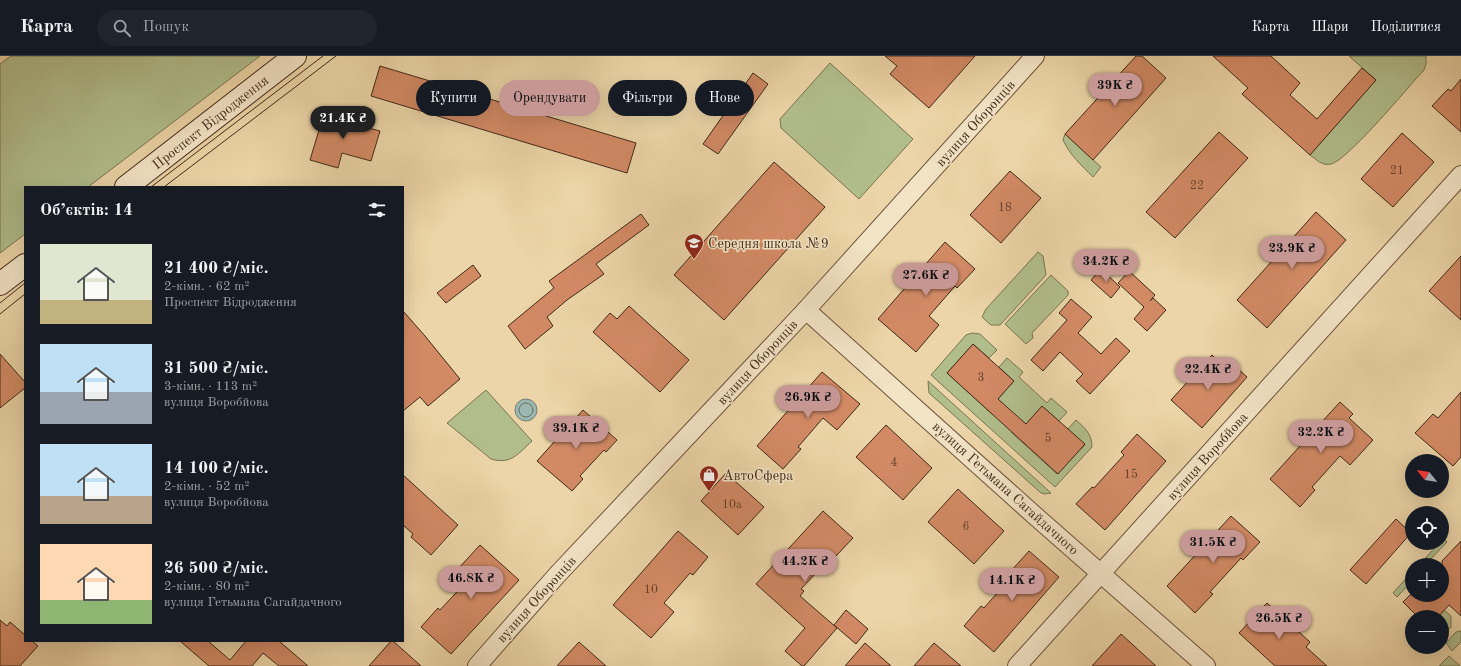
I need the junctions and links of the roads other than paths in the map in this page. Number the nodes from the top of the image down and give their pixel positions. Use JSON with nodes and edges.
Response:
{"nodes":[{"id":1,"x":295,"y":56,"type":"edge"},
{"id":2,"x":1035,"y":56,"type":"edge"},
{"id":3,"x":1461,"y":175,"type":"edge"},
{"id":4,"x":127,"y":186,"type":"edge"},
{"id":5,"x":24,"y":266,"type":"edge"},
{"id":6,"x":0,"y":284,"type":"edge"},
{"id":7,"x":806,"y":310,"type":"junction"},
{"id":8,"x":1101,"y":573,"type":"junction"},
{"id":9,"x":477,"y":666,"type":"edge"},
{"id":10,"x":1017,"y":666,"type":"edge"},
{"id":11,"x":1206,"y":666,"type":"edge"}],
"edges":[{"from":1,"to":4,"type":"main road","name":"Проспект Відродження"},
{"from":2,"to":7,"type":"street","name":"вулиця Оборонців"},
{"from":3,"to":8,"type":"street","name":"вулиця Воробйова"},
{"from":5,"to":6,"type":"main road"},
{"from":7,"to":8,"type":"street","name":"вулиця Гетьмана Сагайдачного"},
{"from":7,"to":9,"type":"street","name":"вулиця Оборонців"},
{"from":8,"to":10,"type":"street","name":"вулиця Воробйова"},
{"from":8,"to":11,"type":"street","name":"вулиця Гетьмана Сагайдачного"}]}
